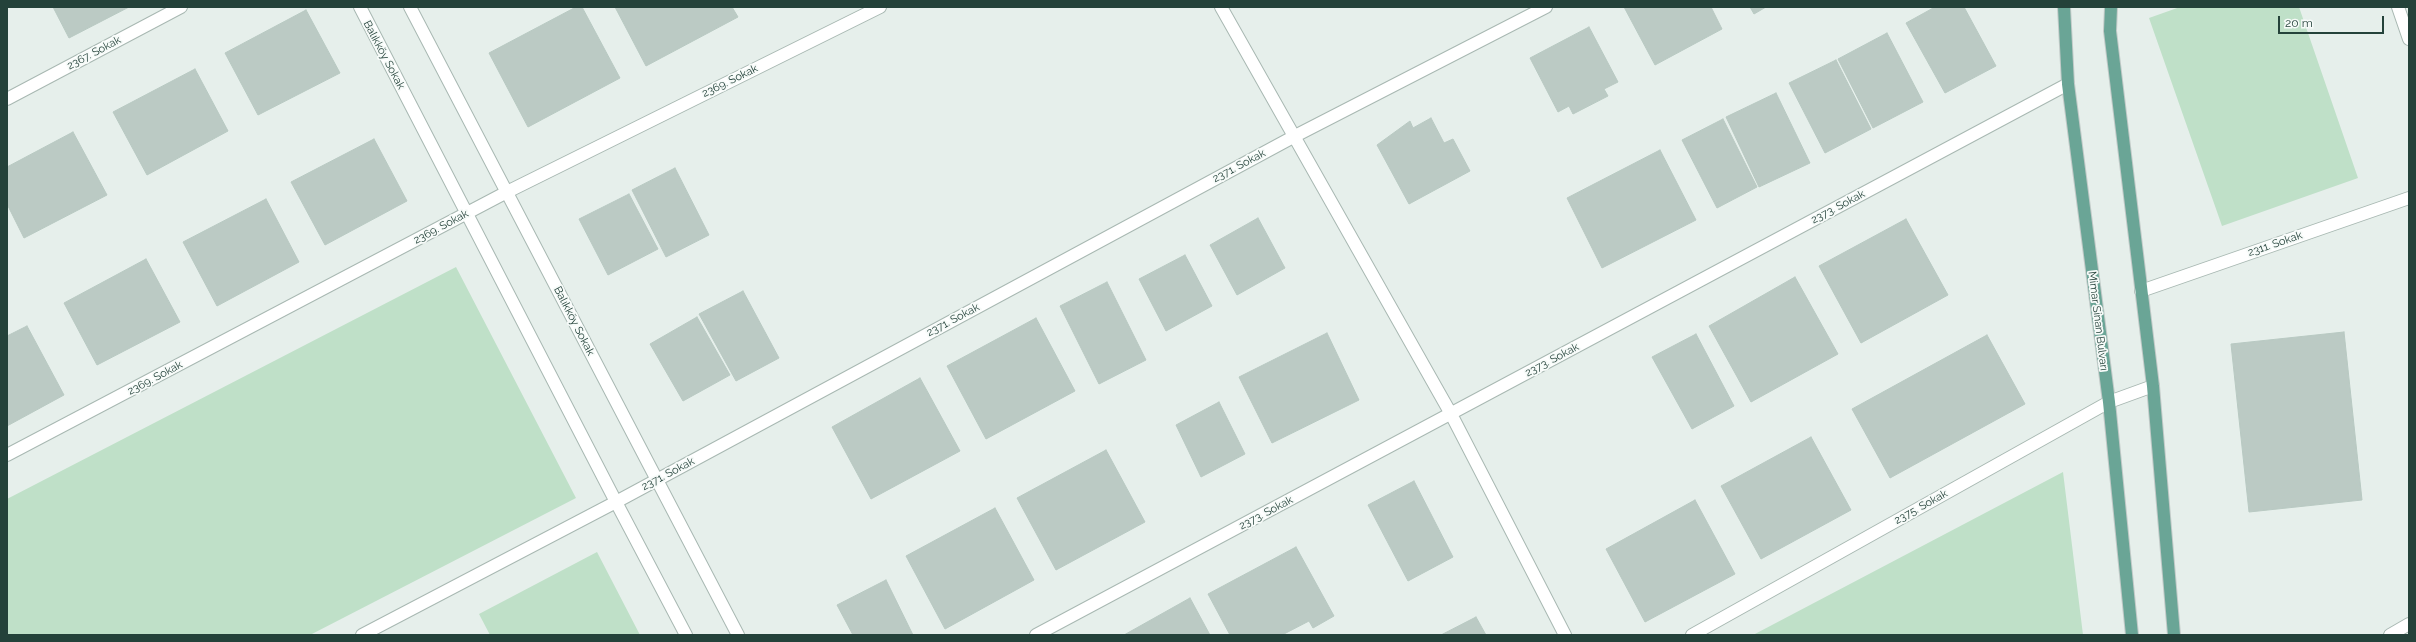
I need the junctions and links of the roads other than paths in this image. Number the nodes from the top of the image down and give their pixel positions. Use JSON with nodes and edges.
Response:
{"nodes":[{"id":1,"x":181,"y":7,"type":"edge"},
{"id":2,"x":360,"y":7,"type":"edge"},
{"id":3,"x":410,"y":7,"type":"edge"},
{"id":4,"x":880,"y":7,"type":"edge"},
{"id":5,"x":1221,"y":7,"type":"edge"},
{"id":6,"x":1546,"y":7,"type":"edge"},
{"id":7,"x":2064,"y":7,"type":"edge"},
{"id":8,"x":2111,"y":7,"type":"edge"},
{"id":9,"x":2398,"y":7,"type":"edge"},
{"id":10,"x":2409,"y":39,"type":"edge"},
{"id":11,"x":2068,"y":84,"type":"junction"},
{"id":12,"x":7,"y":99,"type":"edge"},
{"id":13,"x":1294,"y":136,"type":"junction"},
{"id":14,"x":507,"y":192,"type":"junction"},
{"id":15,"x":2409,"y":198,"type":"edge"},
{"id":16,"x":467,"y":214,"type":"junction"},
{"id":17,"x":2141,"y":291,"type":"junction"},
{"id":18,"x":2153,"y":386,"type":"junction"},
{"id":19,"x":2109,"y":402,"type":"junction"},
{"id":20,"x":1451,"y":414,"type":"junction"},
{"id":21,"x":7,"y":455,"type":"edge"},
{"id":22,"x":657,"y":480,"type":"junction"},
{"id":23,"x":616,"y":502,"type":"junction"},
{"id":24,"x":2409,"y":624,"type":"edge"},
{"id":25,"x":362,"y":635,"type":"edge"},
{"id":26,"x":686,"y":635,"type":"edge"},
{"id":27,"x":738,"y":635,"type":"edge"},
{"id":28,"x":1036,"y":635,"type":"edge"},
{"id":29,"x":1565,"y":635,"type":"edge"},
{"id":30,"x":1692,"y":635,"type":"edge"},
{"id":31,"x":2132,"y":635,"type":"edge"},
{"id":32,"x":2174,"y":635,"type":"edge"},
{"id":33,"x":2390,"y":635,"type":"edge"}],
"edges":[{"from":1,"to":12,"type":"street","name":"2367. Sokak"},
{"from":2,"to":16,"type":"street","name":"Balıkköy Sokak"},
{"from":3,"to":14,"type":"street","name":"Balıkköy Sokak"},
{"from":4,"to":14,"type":"street","name":"2369. Sokak"},
{"from":5,"to":13,"type":"street"},
{"from":6,"to":13,"type":"street","name":"2371. Sokak"},
{"from":7,"to":11,"type":"main road","name":"Mimar Sinan Bulvarı"},
{"from":8,"to":17,"type":"main road"},
{"from":9,"to":10,"type":"street"},
{"from":11,"to":19,"type":"main road","name":"Mimar Sinan Bulvarı"},
{"from":11,"to":20,"type":"street","name":"2373. Sokak"},
{"from":13,"to":20,"type":"street"},
{"from":13,"to":22,"type":"street","name":"2371. Sokak"},
{"from":14,"to":16,"type":"street","name":"2369. Sokak"},
{"from":14,"to":22,"type":"street","name":"Balıkköy Sokak"},
{"from":15,"to":17,"type":"street","name":"2311. Sokak"},
{"from":16,"to":21,"type":"street","name":"2369. Sokak"},
{"from":16,"to":23,"type":"street","name":"Balıkköy Sokak"},
{"from":17,"to":18,"type":"main road"},
{"from":18,"to":19,"type":"street","name":"2375. Sokak"},
{"from":18,"to":32,"type":"main road"},
{"from":19,"to":30,"type":"street","name":"2375. Sokak"},
{"from":19,"to":31,"type":"main road","name":"Mimar Sinan Bulvarı"},
{"from":20,"to":28,"type":"street","name":"2373. Sokak"},
{"from":20,"to":29,"type":"street"},
{"from":22,"to":23,"type":"street","name":"2371. Sokak"},
{"from":22,"to":27,"type":"street","name":"Balıkköy Sokak"},
{"from":23,"to":25,"type":"street","name":"2371. Sokak"},
{"from":23,"to":26,"type":"street","name":"Balıkköy Sokak"},
{"from":24,"to":33,"type":"street"}]}
